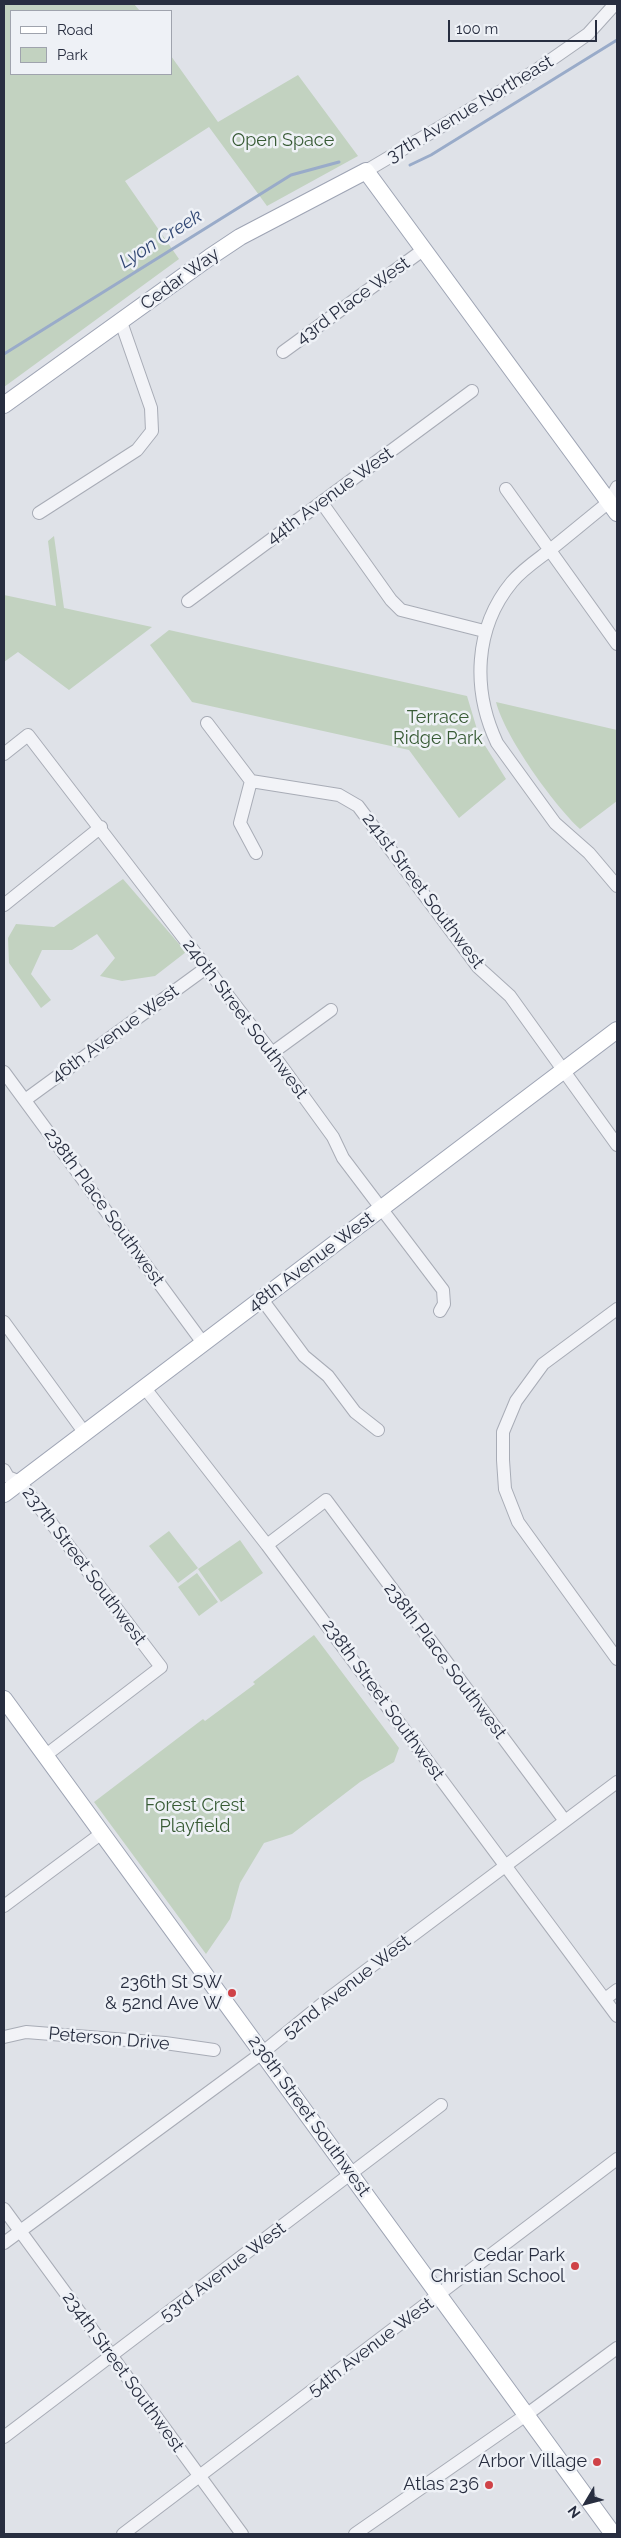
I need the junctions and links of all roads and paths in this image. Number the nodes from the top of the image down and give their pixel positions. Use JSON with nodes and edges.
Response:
{"nodes":[{"id":1,"x":615,"y":4,"type":"edge"},
{"id":2,"x":366,"y":171,"type":"junction"},
{"id":3,"x":423,"y":250,"type":"junction"},
{"id":4,"x":121,"y":322,"type":"junction"},
{"id":5,"x":283,"y":352,"type":"dead end"},
{"id":6,"x":472,"y":391,"type":"dead end"},
{"id":7,"x":4,"y":405,"type":"edge"},
{"id":8,"x":506,"y":489,"type":"dead end"},
{"id":9,"x":615,"y":501,"type":"edge"},
{"id":10,"x":322,"y":503,"type":"junction"},
{"id":11,"x":39,"y":513,"type":"dead end"},
{"id":12,"x":549,"y":550,"type":"junction"},
{"id":13,"x":188,"y":600,"type":"dead end"},
{"id":14,"x":484,"y":631,"type":"junction"},
{"id":15,"x":617,"y":644,"type":"edge"},
{"id":16,"x":207,"y":723,"type":"dead end"},
{"id":17,"x":4,"y":754,"type":"edge"},
{"id":18,"x":251,"y":781,"type":"junction"},
{"id":19,"x":100,"y":827,"type":"junction"},
{"id":20,"x":256,"y":853,"type":"dead end"},
{"id":21,"x":617,"y":886,"type":"edge"},
{"id":22,"x":4,"y":905,"type":"edge"},
{"id":23,"x":206,"y":968,"type":"junction"},
{"id":24,"x":331,"y":1010,"type":"dead end"},
{"id":25,"x":617,"y":1030,"type":"edge"},
{"id":26,"x":272,"y":1053,"type":"junction"},
{"id":27,"x":564,"y":1070,"type":"junction"},
{"id":28,"x":4,"y":1072,"type":"edge"},
{"id":29,"x":24,"y":1100,"type":"junction"},
{"id":30,"x":617,"y":1145,"type":"edge"},
{"id":31,"x":382,"y":1208,"type":"junction"},
{"id":32,"x":261,"y":1298,"type":"junction"},
{"id":33,"x":617,"y":1309,"type":"edge"},
{"id":34,"x":440,"y":1311,"type":"dead end"},
{"id":35,"x":4,"y":1322,"type":"edge"},
{"id":36,"x":203,"y":1343,"type":"junction"},
{"id":37,"x":144,"y":1387,"type":"junction"},
{"id":38,"x":378,"y":1430,"type":"dead end"},
{"id":39,"x":84,"y":1432,"type":"junction"},
{"id":40,"x":4,"y":1470,"type":"edge"},
{"id":41,"x":20,"y":1482,"type":"junction"},
{"id":42,"x":4,"y":1494,"type":"edge"},
{"id":43,"x":267,"y":1545,"type":"junction"},
{"id":44,"x":617,"y":1659,"type":"edge"},
{"id":45,"x":4,"y":1699,"type":"edge"},
{"id":46,"x":46,"y":1755,"type":"junction"},
{"id":47,"x":617,"y":1782,"type":"edge"},
{"id":48,"x":564,"y":1821,"type":"junction"},
{"id":49,"x":102,"y":1833,"type":"junction"},
{"id":50,"x":505,"y":1866,"type":"junction"},
{"id":51,"x":4,"y":1906,"type":"edge"},
{"id":52,"x":617,"y":1990,"type":"edge"},
{"id":53,"x":605,"y":1999,"type":"junction"},
{"id":54,"x":617,"y":2016,"type":"edge"},
{"id":55,"x":4,"y":2037,"type":"edge"},
{"id":56,"x":214,"y":2050,"type":"dead end"},
{"id":57,"x":262,"y":2053,"type":"junction"},
{"id":58,"x":441,"y":2105,"type":"dead end"},
{"id":59,"x":617,"y":2159,"type":"edge"},
{"id":60,"x":351,"y":2175,"type":"junction"},
{"id":61,"x":4,"y":2209,"type":"edge"},
{"id":62,"x":20,"y":2231,"type":"junction"},
{"id":63,"x":4,"y":2243,"type":"edge"},
{"id":64,"x":440,"y":2295,"type":"junction"},
{"id":65,"x":617,"y":2348,"type":"edge"},
{"id":66,"x":111,"y":2356,"type":"junction"},
{"id":67,"x":526,"y":2415,"type":"junction"},
{"id":68,"x":4,"y":2437,"type":"edge"},
{"id":69,"x":198,"y":2476,"type":"junction"},
{"id":70,"x":124,"y":2534,"type":"edge"},
{"id":71,"x":242,"y":2534,"type":"edge"},
{"id":72,"x":355,"y":2534,"type":"edge"},
{"id":73,"x":613,"y":2534,"type":"edge"}],
"edges":[{"from":1,"to":2,"type":"street","name":"37th Avenue Northeast"},
{"from":2,"to":3,"type":"main road"},
{"from":2,"to":4,"type":"main road","name":"Cedar Way"},
{"from":3,"to":5,"type":"street","name":"43rd Place West"},
{"from":3,"to":9,"type":"main road"},
{"from":4,"to":7,"type":"main road","name":"Cedar Way"},
{"from":4,"to":11,"type":"street"},
{"from":6,"to":10,"type":"street","name":"44th Avenue West"},
{"from":8,"to":12,"type":"street"},
{"from":9,"to":12,"type":"street"},
{"from":10,"to":13,"type":"street","name":"44th Avenue West"},
{"from":10,"to":14,"type":"street"},
{"from":12,"to":14,"type":"street"},
{"from":12,"to":15,"type":"street"},
{"from":14,"to":21,"type":"street"},
{"from":16,"to":18,"type":"street"},
{"from":17,"to":19,"type":"street","name":"240th Street Southwest"},
{"from":18,"to":20,"type":"street"},
{"from":18,"to":27,"type":"street","name":"241st Street Southwest"},
{"from":19,"to":22,"type":"street"},
{"from":19,"to":23,"type":"street","name":"240th Street Southwest"},
{"from":23,"to":26,"type":"street","name":"240th Street Southwest"},
{"from":23,"to":29,"type":"street","name":"46th Avenue West"},
{"from":24,"to":26,"type":"street"},
{"from":25,"to":27,"type":"main road","name":"48th Avenue West"},
{"from":26,"to":31,"type":"street","name":"240th Street Southwest"},
{"from":27,"to":30,"type":"street","name":"241st Street Southwest"},
{"from":27,"to":31,"type":"main road","name":"48th Avenue West"},
{"from":28,"to":29,"type":"street","name":"238th Place Southwest"},
{"from":29,"to":36,"type":"street","name":"238th Place Southwest"},
{"from":31,"to":32,"type":"main road","name":"48th Avenue West"},
{"from":31,"to":34,"type":"street","name":"240th Street Southwest"},
{"from":32,"to":36,"type":"main road","name":"48th Avenue West"},
{"from":32,"to":38,"type":"street"},
{"from":33,"to":44,"type":"street"},
{"from":35,"to":39,"type":"street"},
{"from":36,"to":37,"type":"main road","name":"48th Avenue West"},
{"from":37,"to":39,"type":"main road","name":"48th Avenue West"},
{"from":37,"to":43,"type":"street","name":"238th Street Southwest"},
{"from":39,"to":41,"type":"main road","name":"48th Avenue West"},
{"from":40,"to":41,"type":"street","name":"237th Street Southwest"},
{"from":41,"to":42,"type":"main road","name":"48th Avenue West"},
{"from":41,"to":46,"type":"street","name":"237th Street Southwest"},
{"from":43,"to":48,"type":"street","name":"238th Place Southwest"},
{"from":43,"to":50,"type":"street","name":"238th Street Southwest"},
{"from":45,"to":46,"type":"main road","name":"236th Street Southwest"},
{"from":46,"to":49,"type":"main road","name":"236th Street Southwest"},
{"from":47,"to":48,"type":"street","name":"52nd Avenue West"},
{"from":48,"to":50,"type":"street","name":"52nd Avenue West"},
{"from":49,"to":51,"type":"street"},
{"from":49,"to":57,"type":"main road","name":"236th Street Southwest"},
{"from":50,"to":53,"type":"street","name":"238th Street Southwest"},
{"from":50,"to":57,"type":"street","name":"52nd Avenue West"},
{"from":52,"to":53,"type":"street"},
{"from":53,"to":54,"type":"street","name":"238th Street Southwest"},
{"from":55,"to":56,"type":"street","name":"Peterson Drive"},
{"from":57,"to":60,"type":"main road","name":"236th Street Southwest"},
{"from":57,"to":62,"type":"street","name":"52nd Avenue West"},
{"from":58,"to":60,"type":"street","name":"53rd Avenue West"},
{"from":59,"to":64,"type":"street","name":"54th Avenue West"},
{"from":60,"to":64,"type":"main road","name":"236th Street Southwest"},
{"from":60,"to":66,"type":"street","name":"53rd Avenue West"},
{"from":61,"to":62,"type":"street","name":"234th Street Southwest"},
{"from":62,"to":63,"type":"street","name":"52nd Avenue West"},
{"from":62,"to":66,"type":"street","name":"234th Street Southwest"},
{"from":64,"to":67,"type":"main road","name":"236th Street Southwest"},
{"from":64,"to":69,"type":"street","name":"54th Avenue West"},
{"from":65,"to":67,"type":"street"},
{"from":66,"to":68,"type":"street","name":"53rd Avenue West"},
{"from":66,"to":69,"type":"street","name":"234th Street Southwest"},
{"from":67,"to":72,"type":"street"},
{"from":67,"to":73,"type":"main road","name":"236th Street Southwest"},
{"from":69,"to":70,"type":"street","name":"54th Avenue West"},
{"from":69,"to":71,"type":"street","name":"234th Street Southwest"}]}
